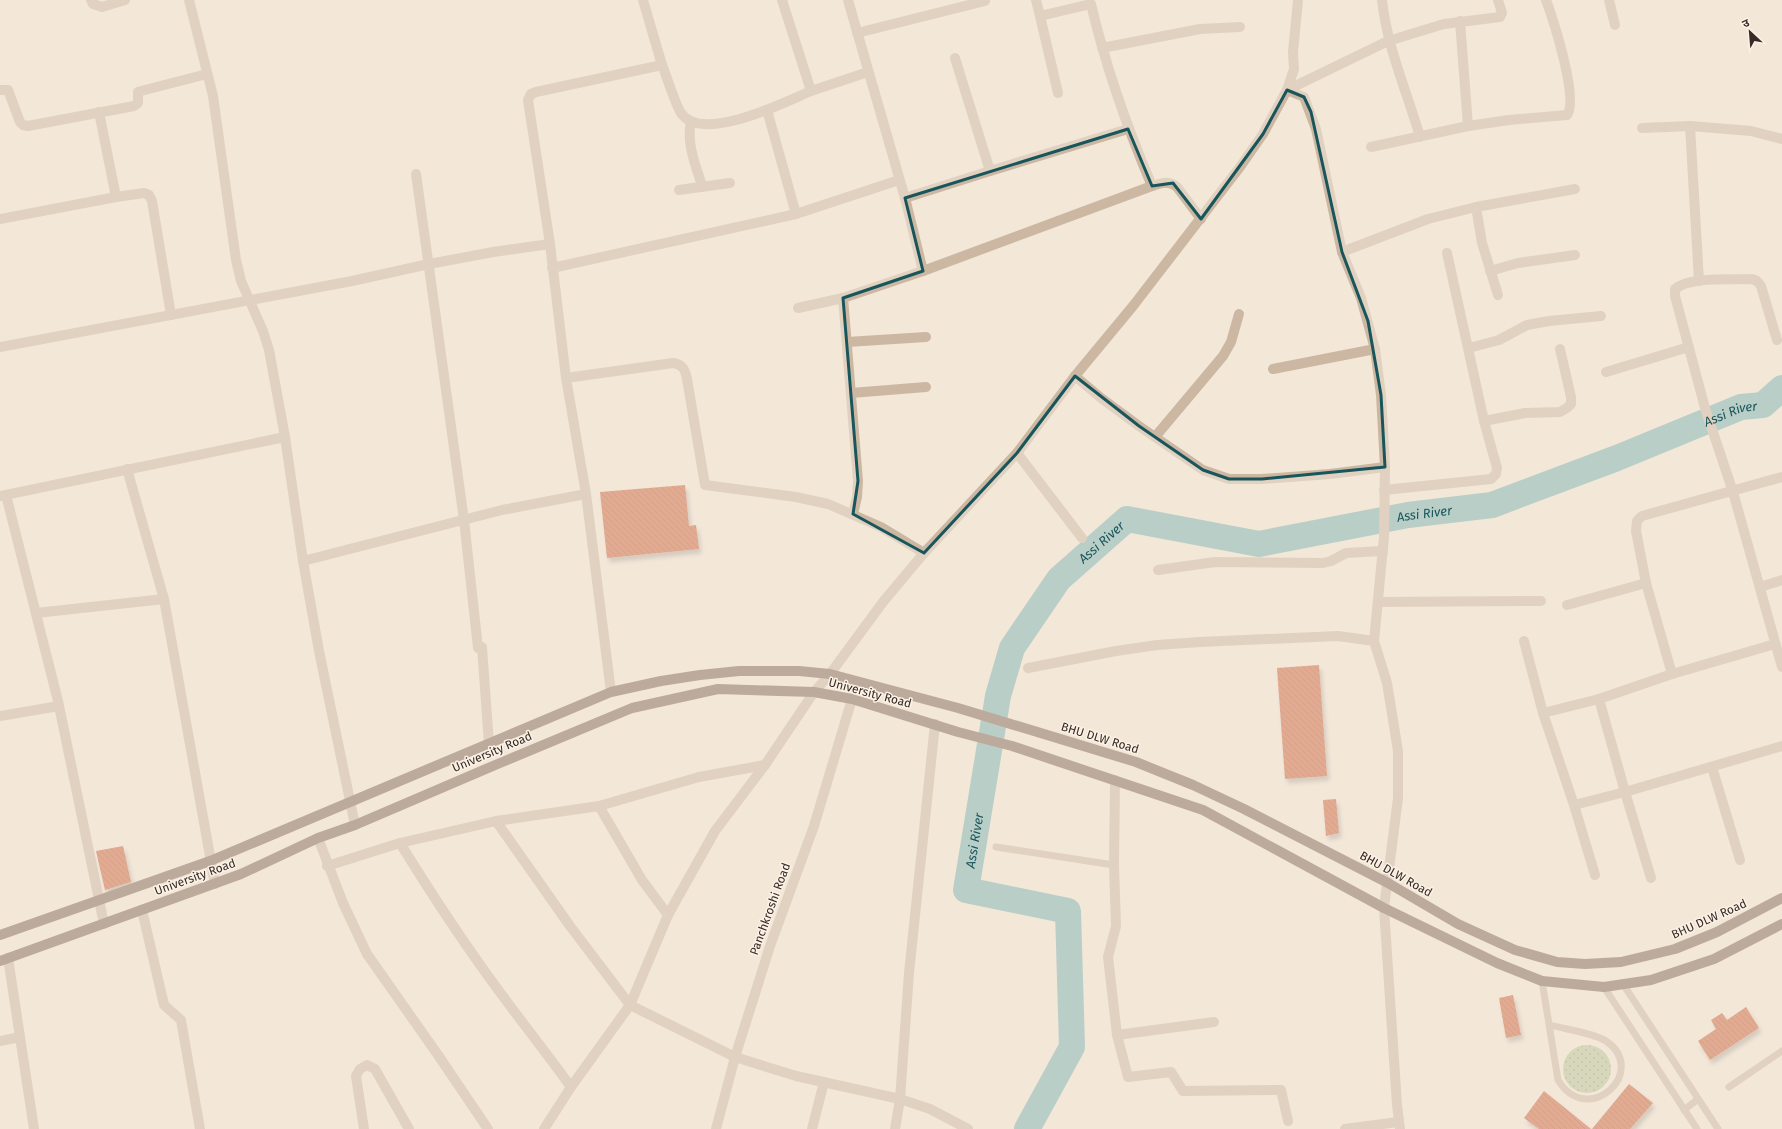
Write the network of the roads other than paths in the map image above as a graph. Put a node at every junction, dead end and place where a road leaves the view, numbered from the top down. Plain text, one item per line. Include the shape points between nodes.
1 (91, 0) edge
2 (125, 0) edge
3 (190, 0) edge
4 (643, 0) edge
5 (782, 0) edge
6 (848, 0) edge
7 (1036, 0) edge
8 (1298, 0) edge
9 (1382, 0) edge
10 (1498, 0) edge
11 (1546, 0) edge
12 (1609, 0) edge
13 (985, 2) dead end
14 (1095, 2) edge
15 (1040, 16) junction
16 (1460, 21) junction
17 (1615, 24) dead end
18 (1240, 26) dead end
19 (857, 33) junction
20 (1388, 41) junction
21 (1102, 48) junction
22 (956, 58) dead end
23 (662, 65) junction
24 (868, 72) junction
25 (207, 74) junction
26 (0, 90) edge
27 (1287, 90) junction
28 (811, 91) junction
29 (1058, 93) dead end
30 (767, 110) junction
31 (99, 112) junction
32 (691, 122) junction
33 (1468, 126) junction
34 (1690, 126) junction
35 (1642, 128) dead end
36 (1128, 129) junction
37 (1420, 137) junction
38 (1782, 140) edge
39 (1371, 147) dead end
40 (990, 170) junction
41 (416, 174) dead end
42 (899, 180) junction
43 (730, 183) dead end
44 (702, 186) junction
45 (1152, 186) junction
46 (1575, 189) dead end
47 (679, 190) dead end
48 (116, 197) junction
49 (905, 198) junction
50 (1476, 207) junction
51 (796, 214) junction
52 (0, 218) edge
53 (1201, 219) junction
54 (550, 244) junction
55 (1342, 252) junction
56 (1447, 253) dead end
57 (1575, 255) dead end
58 (429, 264) junction
59 (552, 268) junction
60 (923, 271) junction
61 (1490, 271) junction
62 (1699, 281) junction
63 (1498, 295) dead end
64 (843, 298) junction
65 (249, 300) junction
66 (798, 308) dead end
67 (1239, 314) dead end
68 (171, 315) junction
69 (1602, 316) dead end
70 (926, 337) dead end
71 (1777, 340) dead end
72 (847, 342) junction
73 (0, 347) edge
74 (1689, 347) junction
75 (1469, 348) junction
76 (1375, 349) junction
77 (1560, 349) dead end
78 (1273, 369) dead end
79 (1606, 372) dead end
80 (1075, 376) junction
81 (566, 378) junction
82 (926, 388) dead end
83 (851, 393) junction
84 (1484, 421) junction
85 (285, 437) junction
86 (1155, 437) junction
87 (1017, 453) junction
88 (1385, 467) junction
89 (127, 469) junction
90 (1782, 477) edge
91 (1384, 490) junction
92 (1733, 492) junction
93 (586, 494) junction
94 (3, 495) edge
95 (853, 514) junction
96 (464, 520) junction
97 (1082, 538) dead end
98 (1382, 550) junction
99 (924, 553) junction
100 (303, 561) junction
101 (1158, 570) dead end
102 (1782, 580) edge
103 (1646, 583) junction
104 (1760, 587) junction
105 (164, 599) junction
106 (1541, 601) dead end
107 (1378, 602) junction
108 (1567, 605) dead end
109 (36, 614) junction
110 (1374, 641) junction
111 (1524, 641) dead end
112 (1775, 644) junction
113 (1782, 667) edge
114 (1028, 668) dead end
115 (830, 674) junction
116 (1672, 674) junction
117 (610, 692) junction
118 (814, 692) junction
119 (852, 699) junction
120 (1599, 699) junction
121 (59, 706) junction
122 (1543, 713) junction
123 (0, 716) edge
124 (935, 724) junction
125 (489, 744) junction
126 (1782, 746) edge
127 (765, 765) junction
128 (1712, 767) junction
129 (1115, 780) junction
130 (1625, 792) junction
131 (351, 803) junction
132 (1574, 805) junction
133 (599, 806) junction
134 (496, 821) junction
135 (355, 825) junction
136 (318, 838) junction
137 (400, 844) junction
138 (996, 847) dead end
139 (1740, 860) dead end
140 (210, 861) junction
141 (1114, 865) junction
142 (328, 866) junction
143 (1595, 875) dead end
144 (1651, 878) dead end
145 (1388, 883) junction
146 (214, 884) junction
147 (1782, 898) edge
148 (99, 901) junction
149 (1384, 908) junction
150 (142, 910) junction
151 (668, 916) junction
152 (104, 924) junction
153 (1782, 924) edge
154 (0, 935) edge
155 (4, 960) edge
156 (1542, 981) junction
157 (1623, 984) junction
158 (1604, 987) junction
159 (630, 1006) junction
160 (1214, 1022) dead end
161 (1550, 1026) junction
162 (1117, 1035) junction
163 (20, 1037) junction
164 (0, 1041) edge
165 (1782, 1051) edge
166 (735, 1057) junction
167 (824, 1082) junction
168 (571, 1087) junction
169 (1729, 1088) dead end
170 (1698, 1099) junction
171 (900, 1100) junction
172 (1684, 1110) junction
173 (1288, 1121) dead end
174 (1399, 1126) edge
175 (34, 1129) edge
176 (200, 1129) edge
177 (364, 1129) edge
178 (409, 1129) edge
179 (488, 1129) edge
180 (544, 1129) edge
181 (716, 1129) edge
182 (812, 1129) edge
183 (895, 1129) edge
184 (968, 1129) edge
185 (1345, 1129) edge
186 (1697, 1129) edge
187 (1718, 1129) edge

1 - 2 street via 93,4 102,7
3 - 25 street
4 - 23 street
5 - 28 street
6 - 19 street
7 - 15 street
8 - 27 street via 1294,69
9 - 20 street
10 - 16 street via 1502,13 1500,17
11 - 33 street via 1564,62 1569,111 1562,116
12 - 17 street
13 - 19 street
14 - 15 street
14 - 21 street
15 - 29 street
16 - 20 street
16 - 33 street
18 - 21 street via 1200,29
19 - 24 street
20 - 27 street
20 - 37 street
21 - 36 street
22 - 40 street
23 - 32 street via 681,114
23 - 54 street via 531,94 528,108
24 - 28 street
24 - 42 street
25 - 31 street via 140,91 137,105
25 - 65 street via 213,96 236,260
26 - 31 street via 8,90 23,125
27 - 53 street via 1263,134
27 - 55 street via 1304,97 1311,112
28 - 30 street
30 - 32 street via 720,124 704,125
30 - 51 street
31 - 48 street
32 - 44 street via 690,140
33 - 37 street
34 - 35 street
34 - 38 street via 1751,131
34 - 62 street
36 - 40 street
36 - 45 street
37 - 39 street
40 - 49 street
41 - 58 street
42 - 49 street
42 - 51 street
43 - 44 street
44 - 47 street
45 - 53 street via 1166,182 1173,184
45 - 60 street
46 - 50 street
48 - 52 street
48 - 68 street via 144,193 149,195 152,201
49 - 60 street
50 - 55 street via 1428,219
50 - 61 street
51 - 59 street
53 - 80 street
54 - 58 street
54 - 59 street
55 - 76 street via 1361,298
56 - 75 street
57 - 61 street via 1524,262
58 - 65 street
58 - 96 street
59 - 81 street
60 - 64 street
61 - 63 street
62 - 71 street via 1757,281 1761,286
62 - 74 street via 1675,289
64 - 66 street
64 - 72 street
65 - 68 street
65 - 85 street via 269,350
67 - 86 street via 1231,342 1223,356
68 - 73 street
69 - 75 street via 1528,325 1499,340
70 - 72 street
72 - 83 street
74 - 79 street
74 - 92 street via 1705,408
75 - 84 street
76 - 78 street
76 - 88 street via 1381,395
77 - 84 street via 1571,397 1571,404 1567,408 1560,412 1520,413
80 - 86 street
80 - 87 street
81 - 93 street
81 - 95 street via 680,364 687,379 705,485 796,497 828,504
82 - 83 street
83 - 95 street via 858,482
84 - 91 street via 1497,468 1491,479
85 - 89 street
85 - 100 street
86 - 88 street via 1203,470 1229,479 1262,480
87 - 97 street
87 - 99 street
88 - 91 street
89 - 94 street
89 - 105 street
90 - 92 street
91 - 98 street
92 - 103 street via 1642,516 1636,521
92 - 104 street
93 - 96 street
93 - 117 street
94 - 109 street
95 - 99 street via 881,527
96 - 100 street
96 - 125 street
98 - 101 street via 1346,553 1322,563 1215,562
98 - 107 street
99 - 115 street via 883,602
100 - 131 street
102 - 104 street
103 - 108 street
103 - 116 street
104 - 112 street
105 - 109 street
105 - 140 street
106 - 107 street
107 - 110 street
109 - 121 street
110 - 114 street via 1338,636 1192,642 1116,651
110 - 145 street via 1387,683 1398,752 1398,798
111 - 122 street
112 - 113 street
112 - 116 street
115 - 117 main road, BHU DLW Road via 739,671 661,681
115 - 118 street
115 - 145 main road, BHU DLW Road via 958,708 1136,762 1244,809
116 - 120 street
117 - 125 main road, BHU DLW Road
118 - 119 main road, University Road
118 - 127 street
118 - 135 main road, University Road via 718,689 632,708
119 - 124 main road, University Road
119 - 166 street, Panchkroshi Road via 814,826 770,946
120 - 122 street
120 - 130 street
121 - 123 street
121 - 148 street
122 - 132 street
124 - 129 main road, University Road
124 - 171 street via 909,973
125 - 131 main road, BHU DLW Road
126 - 128 street
127 - 133 street via 699,776
127 - 151 street via 715,831
128 - 130 street
128 - 139 street
129 - 141 street
129 - 149 main road via 1203,810
130 - 132 street
130 - 144 street
131 - 135 street
131 - 140 main road, BHU DLW Road
132 - 143 street
133 - 134 street
133 - 151 street via 642,880
134 - 137 street
134 - 159 street
135 - 136 main road, University Road
136 - 142 street
136 - 146 main road, University Road
137 - 142 street
137 - 168 street via 491,981
138 - 141 lane
140 - 146 street
140 - 148 main road, BHU DLW Road
141 - 162 street via 1116,926 1108,957
142 - 179 street via 367,954
145 - 147 main road, BHU DLW Road via 1458,924 1515,950 1557,962 1585,964 1621,962 1675,949 1717,932
145 - 149 street
146 - 150 main road, University Road
148 - 152 street
148 - 154 main road, BHU DLW Road
149 - 156 main road via 1497,963
149 - 174 street
150 - 152 main road, University Road
150 - 176 street via 164,1005 181,1020
151 - 159 street
152 - 155 main road, University Road
153 - 157 main road via 1714,959 1651,980
155 - 163 street
156 - 158 main road
156 - 161 lane
157 - 158 main road
157 - 170 lane
158 - 172 lane
159 - 166 street
159 - 168 street
160 - 162 street
161 - 161 lane via 1594,1036 1605,1040 1613,1047 1619,1056 1621,1066 1618,1081 1609,1093 1600,1099 1590,1101 1580,1100 1563,1089 1558,1080
162 - 173 street via 1128,1077 1171,1072 1183,1091 1281,1090
163 - 164 street
163 - 175 street
165 - 169 lane
166 - 167 street
166 - 181 street, Panchkroshi Road
167 - 171 street
167 - 182 street
168 - 180 street
170 - 172 lane
170 - 187 lane
171 - 183 street
171 - 184 street via 930,1110
172 - 186 lane
174 - 185 street
177 - 178 street via 356,1076 367,1064 376,1069

